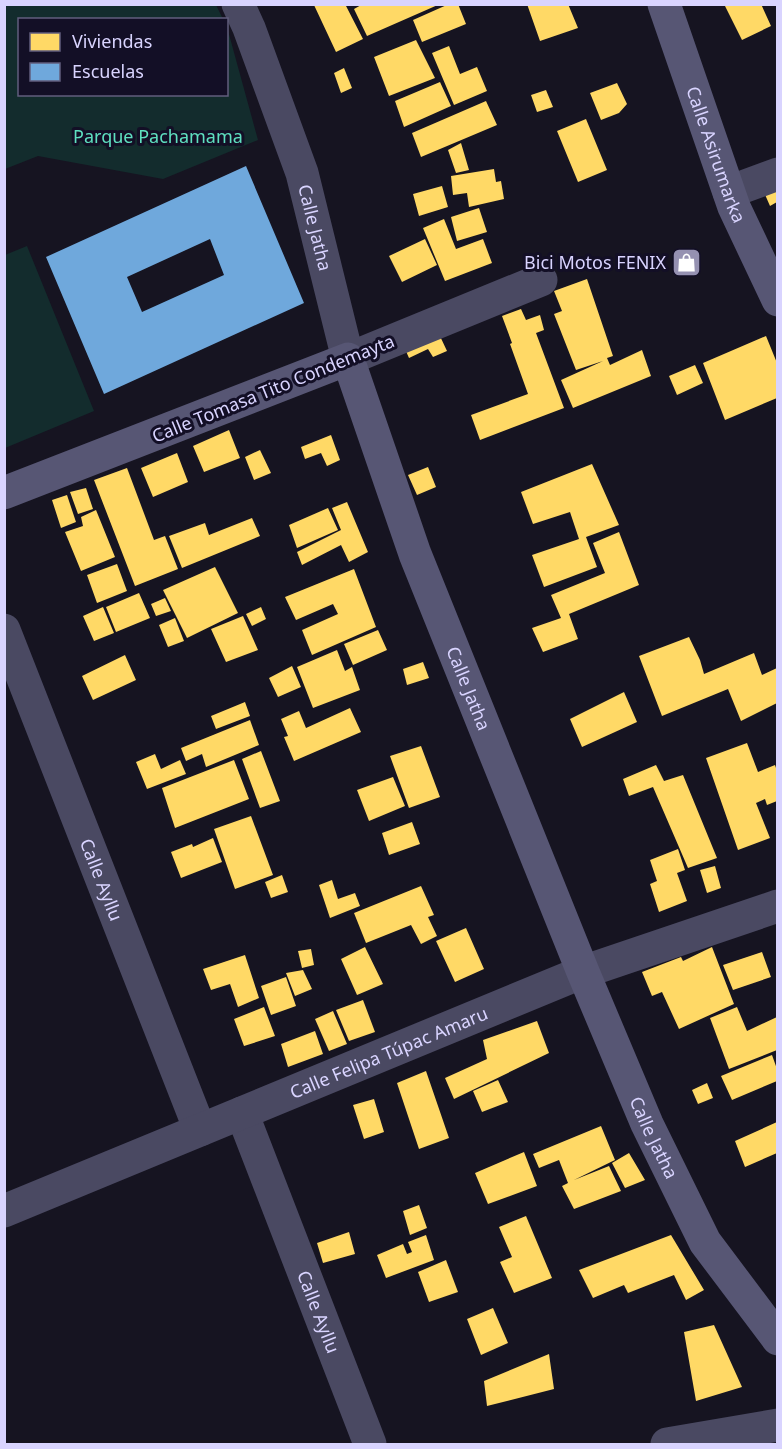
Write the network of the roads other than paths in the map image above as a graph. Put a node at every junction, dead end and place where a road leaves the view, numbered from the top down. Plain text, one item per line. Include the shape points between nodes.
1 (238, 4) edge
2 (664, 4) edge
3 (777, 174) edge
4 (729, 192) junction
5 (541, 280) dead end
6 (777, 300) edge
7 (348, 359) junction
8 (4, 493) edge
9 (4, 630) edge
10 (777, 906) edge
11 (584, 972) junction
12 (242, 1113) junction
13 (200, 1130) junction
14 (4, 1211) edge
15 (777, 1339) edge
16 (777, 1425) edge
17 (370, 1444) edge
18 (667, 1444) edge

1 - 7 street, Calle Jatha via 302,173
2 - 4 street, Calle Asirumarka
3 - 4 street
4 - 6 street, Calle Asirumarka
5 - 7 street, Calle Tomasa Tito Condemayta
7 - 8 street, Calle Tomasa Tito Condemayta
7 - 11 street, Calle Jatha via 415,554
9 - 13 street, Calle Ayllu
10 - 11 street, Calle Felipa Túpac Amaru
11 - 12 street, Calle Felipa Túpac Amaru
11 - 15 street, Calle Jatha via 647,1124 705,1242
12 - 13 street, Calle Felipa Túpac Amaru
12 - 17 street, Calle Ayllu
13 - 14 street, Calle Felipa Túpac Amaru
16 - 18 street

